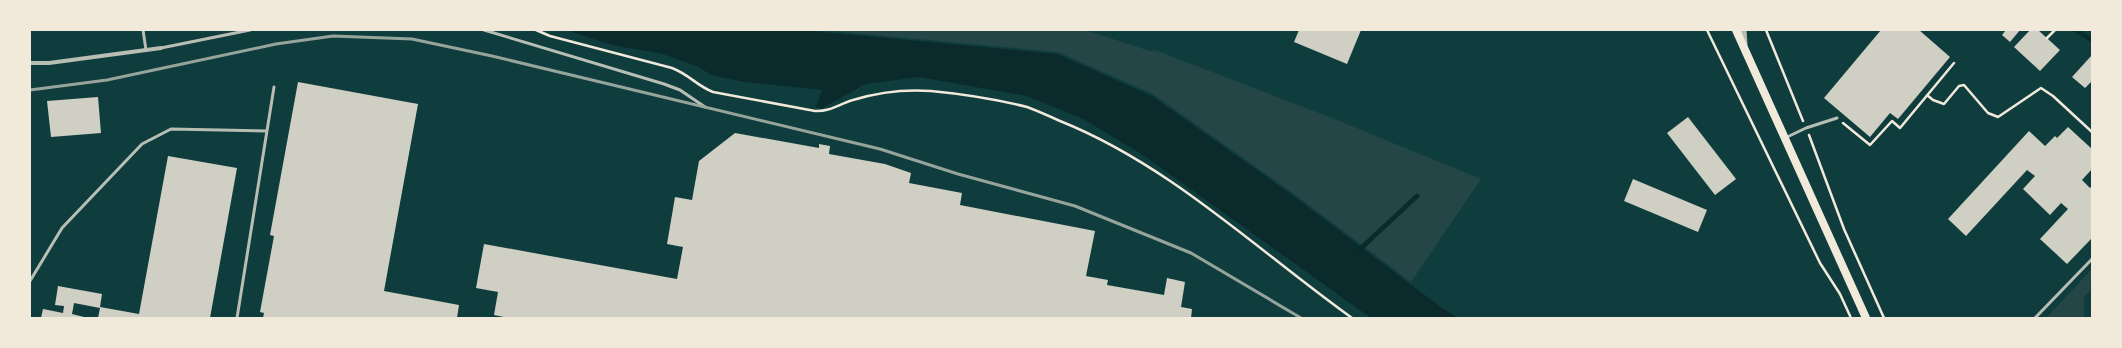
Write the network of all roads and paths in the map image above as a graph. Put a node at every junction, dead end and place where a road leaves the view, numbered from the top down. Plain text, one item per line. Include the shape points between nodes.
1 (143, 30) edge
2 (250, 30) edge
3 (484, 30) edge
4 (536, 30) edge
5 (1707, 30) edge
6 (1736, 30) edge
7 (1742, 30) edge
8 (1766, 30) edge
9 (2055, 30) edge
10 (2047, 38) dead end
11 (1744, 46) junction
12 (161, 48) joint
13 (146, 50) junction
14 (30, 62) edge
15 (1954, 63) dead end
16 (274, 87) dead end
17 (1928, 95) junction
18 (705, 107) dead end
19 (1837, 118) joint
20 (1806, 128) junction
21 (267, 131) junction
22 (2092, 132) edge
23 (1786, 138) junction
24 (2092, 259) edge
25 (30, 281) edge
26 (237, 318) edge
27 (1352, 318) edge
28 (1851, 318) edge
29 (1866, 318) edge
30 (1884, 318) edge
31 (2035, 318) edge

1 - 13 lane
2 - 12 lane
3 - 18 lane via 664,84 680,90
4 - 27 path via 550,36 672,68 688,75 701,87 714,92 815,111 830,110 877,93 903,90 984,98 1028,108 1112,144 1147,165 1188,193
5 - 28 path via 1820,263 1840,294
6 - 11 main road
7 - 11 street
8 - 20 path
9 - 10 path
11 - 23 main road
12 - 13 street
13 - 14 street via 49,63
15 - 17 path
16 - 21 lane
17 - 19 path via 1900,128 1892,121 1870,145
17 - 22 path via 1944,104 1959,86 1964,85 1988,113 1998,117 2041,88
19 - 20 lane
20 - 23 lane
20 - 30 path via 1844,229
21 - 25 lane via 171,129 142,144 62,228
21 - 26 lane
23 - 29 main road
24 - 31 lane

